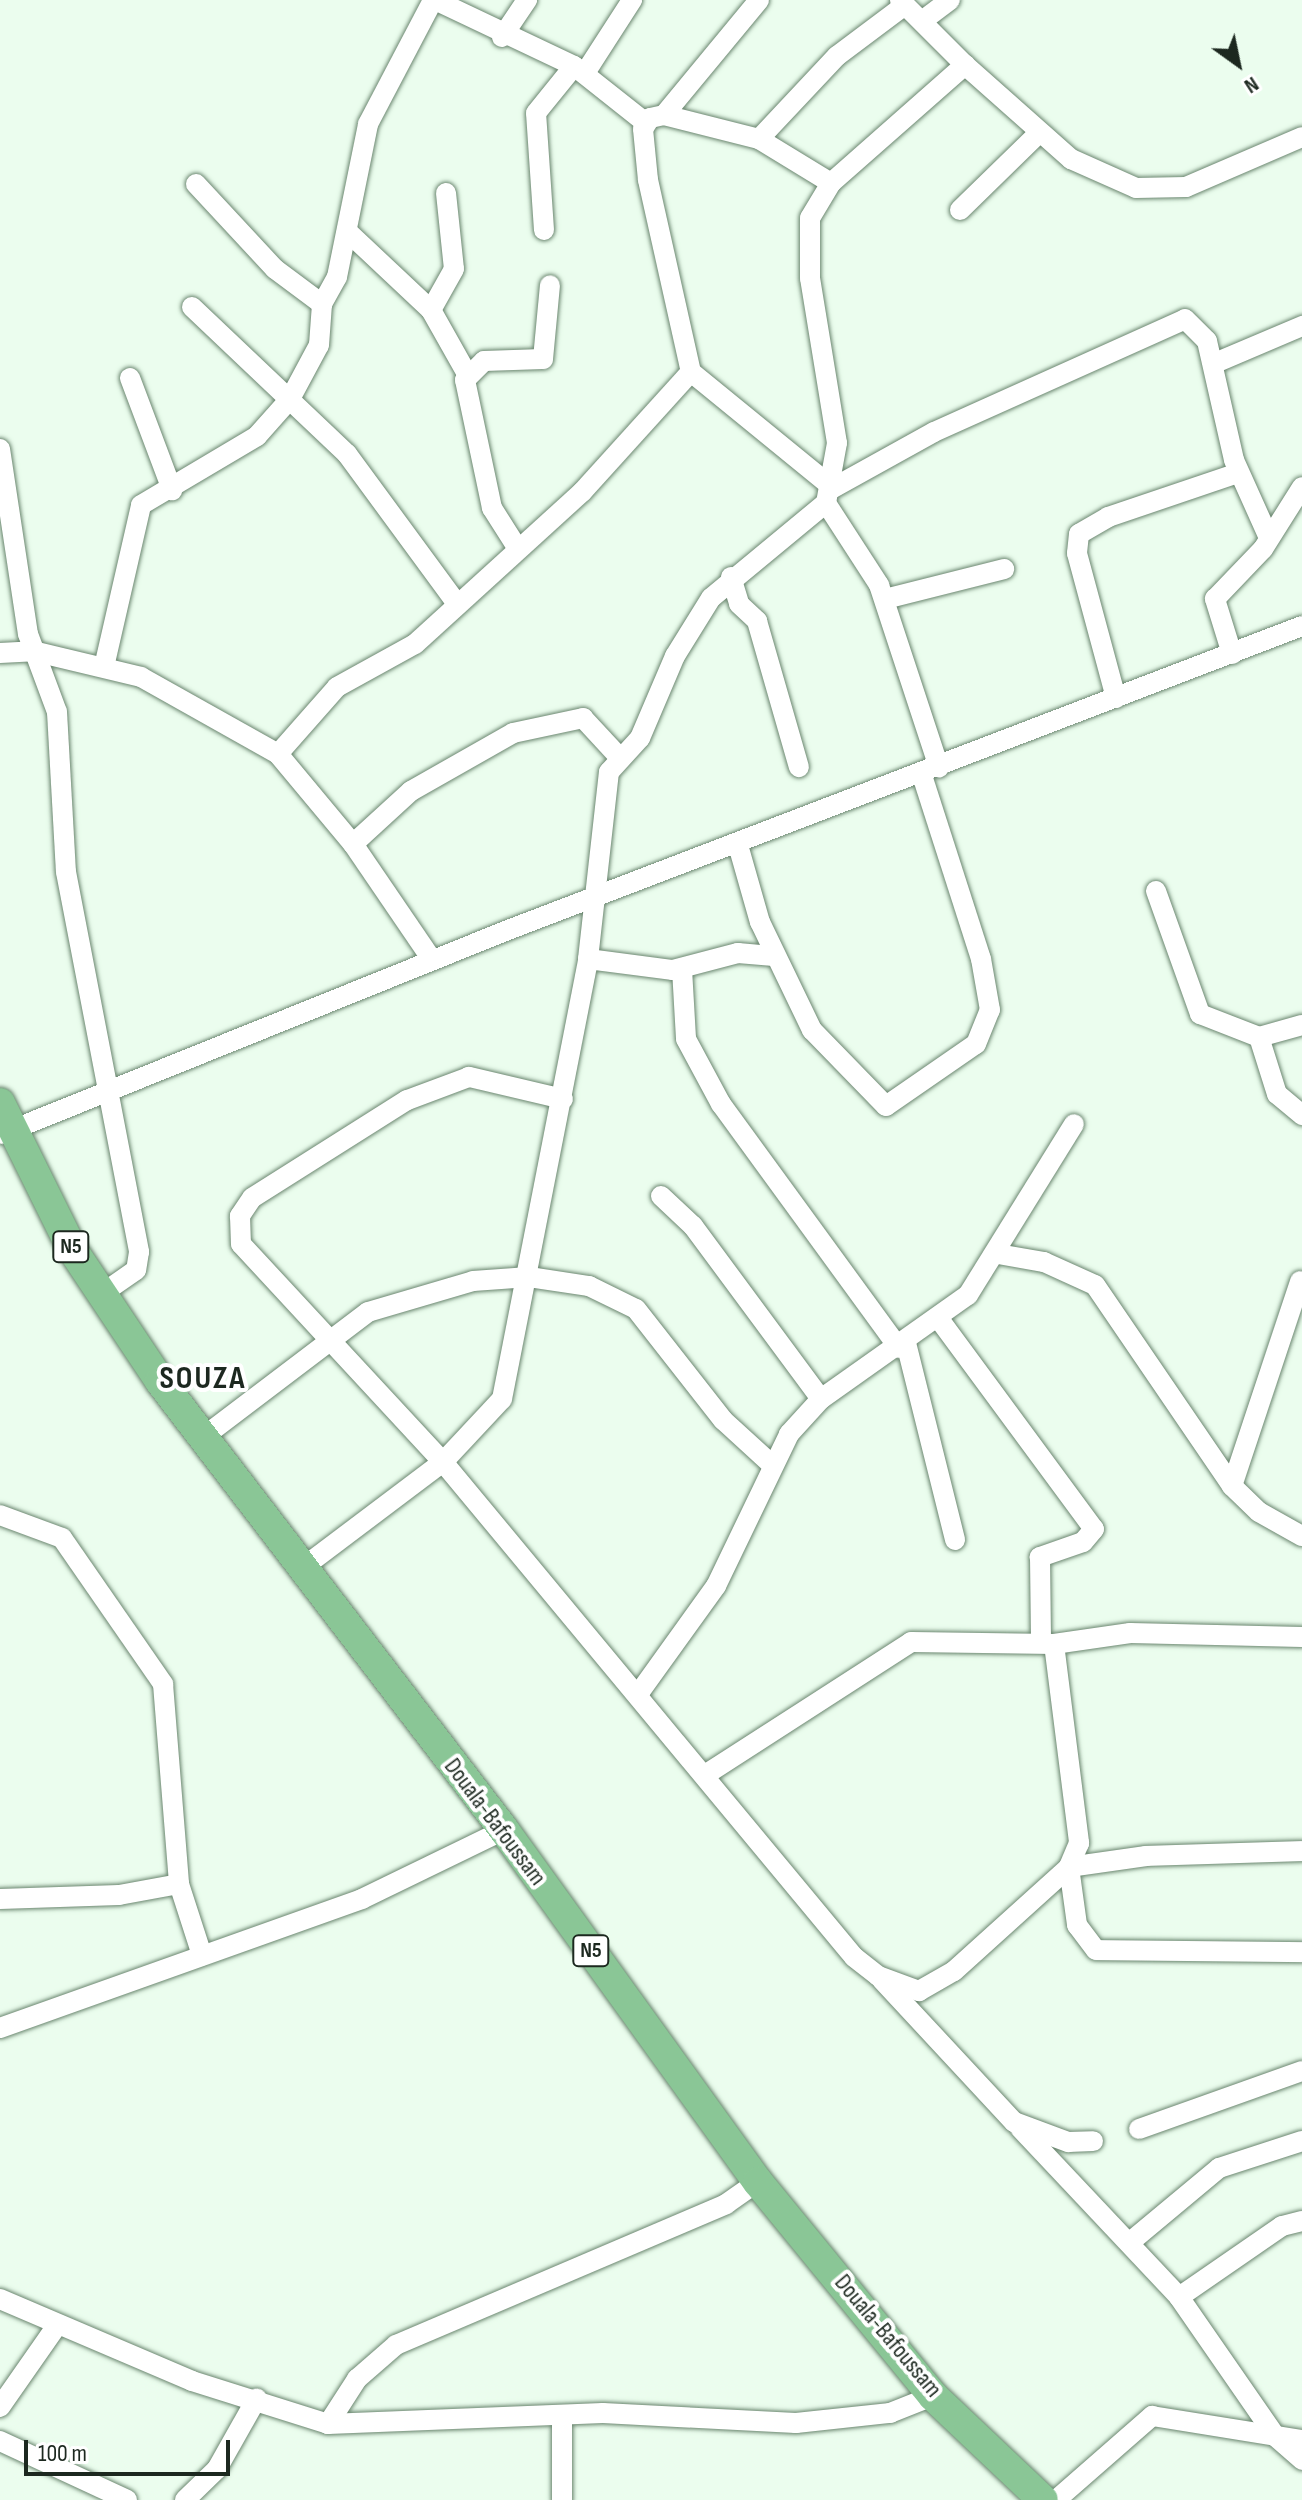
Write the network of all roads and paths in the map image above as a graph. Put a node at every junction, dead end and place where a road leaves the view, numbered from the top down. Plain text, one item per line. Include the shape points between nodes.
1 (434, 0) edge
2 (527, 0) edge
3 (632, 0) edge
4 (759, 0) edge
5 (950, 0) edge
6 (902, 2) edge
7 (922, 21) junction
8 (502, 37) junction
9 (965, 65) junction
10 (579, 70) junction
11 (655, 119) junction
12 (1038, 134) junction
13 (759, 139) junction
14 (1297, 146) edge
15 (831, 183) junction
16 (196, 184) dead end
17 (446, 193) dead end
18 (960, 210) dead end
19 (544, 230) dead end
20 (349, 233) junction
21 (550, 285) dead end
22 (322, 304) junction
23 (192, 307) dead end
24 (431, 310) junction
25 (1302, 326) edge
26 (1215, 363) junction
27 (691, 372) junction
28 (467, 374) junction
29 (130, 378) dead end
30 (290, 399) junction
31 (0, 449) edge
32 (1238, 473) junction
33 (1302, 487) edge
34 (172, 490) junction
35 (829, 496) junction
36 (1269, 538) junction
37 (6, 544) edge
38 (518, 549) junction
39 (1004, 569) dead end
40 (731, 577) junction
41 (885, 599) junction
42 (458, 605) junction
43 (1302, 626) edge
44 (33, 651) junction
45 (0, 653) edge
46 (1232, 654) junction
47 (104, 667) junction
48 (1116, 698) junction
49 (278, 754) junction
50 (620, 758) junction
51 (799, 767) dead end
52 (931, 771) junction
53 (353, 844) junction
54 (738, 845) junction
55 (1156, 891) dead end
56 (594, 899) junction
57 (774, 956) junction
58 (588, 959) junction
59 (432, 960) junction
60 (682, 969) junction
61 (1302, 1025) edge
62 (1259, 1037) junction
63 (106, 1090) junction
64 (563, 1099) junction
65 (1302, 1115) edge
66 (4, 1122) edge
67 (1074, 1124) dead end
68 (661, 1196) dead end
69 (998, 1254) junction
70 (529, 1277) junction
71 (1300, 1281) dead end
72 (100, 1295) junction
73 (939, 1319) junction
74 (330, 1343) junction
75 (903, 1345) junction
76 (821, 1399) junction
77 (202, 1438) junction
78 (443, 1462) junction
79 (770, 1463) junction
80 (1232, 1486) junction
81 (0, 1515) edge
82 (1302, 1536) edge
83 (955, 1540) dead end
84 (301, 1569) junction
85 (1302, 1637) edge
86 (1048, 1641) junction
87 (639, 1693) junction
88 (708, 1773) junction
89 (504, 1830) junction
90 (1302, 1851) edge
91 (1069, 1867) junction
92 (179, 1884) junction
93 (0, 1899) edge
94 (1302, 1952) edge
95 (202, 1955) junction
96 (878, 1976) junction
97 (0, 2028) edge
98 (1302, 2071) edge
99 (1014, 2122) junction
100 (1139, 2129) dead end
101 (1093, 2141) dead end
102 (1302, 2141) edge
103 (758, 2182) junction
104 (1302, 2221) edge
105 (1129, 2243) junction
106 (1179, 2297) junction
107 (0, 2299) edge
108 (58, 2324) junction
109 (933, 2396) junction
110 (257, 2398) junction
111 (0, 2407) edge
112 (562, 2415) junction
113 (328, 2424) junction
114 (1276, 2437) junction
115 (1302, 2440) edge
116 (0, 2441) edge
117 (1302, 2460) edge
118 (127, 2500) edge
119 (185, 2500) edge
120 (562, 2500) edge
121 (1043, 2500) edge
122 (1056, 2500) edge

1 - 8 street
1 - 20 street via 368,124
2 - 8 street
3 - 10 street
4 - 11 street
5 - 7 street
6 - 7 street
6 - 13 street via 837,56
7 - 9 street
8 - 10 street
9 - 12 street
9 - 15 street
10 - 11 street
10 - 19 street via 536,113
11 - 13 street
11 - 27 street via 648,180
12 - 14 street via 1092,171 1155,191 1186,187
12 - 18 street
13 - 15 street
15 - 35 street via 810,218 807,243 837,443
16 - 22 street via 275,269
17 - 24 street via 454,269
20 - 22 street
20 - 24 street
21 - 28 street via 543,359 484,361
22 - 30 street via 323,334
23 - 30 street
24 - 28 street
25 - 26 street
26 - 32 street
26 - 35 street via 1201,328 1176,320 934,432
27 - 35 street
27 - 38 street via 606,469
28 - 38 street via 488,496
29 - 34 street
30 - 34 street via 242,449
30 - 42 street via 365,477
31 - 37 street
32 - 36 street
32 - 48 street via 1108,517 1079,534 1077,553
33 - 36 street
34 - 47 street via 138,510
35 - 40 street
35 - 41 street
36 - 46 street via 1215,599
37 - 44 street
38 - 42 street
39 - 41 street
40 - 50 street via 695,619 640,738
40 - 51 street via 739,604 757,621
41 - 52 street
42 - 49 street via 395,658 337,687
43 - 46 street
44 - 45 street
44 - 47 street
44 - 63 street via 57,712 66,872
46 - 48 street
47 - 49 street via 165,686
48 - 52 street
49 - 53 street
50 - 53 street via 583,718 513,733 411,791
50 - 56 street via 607,780
52 - 54 street
52 - 57 street via 990,1010 976,1044 896,1102 878,1104 827,1054
53 - 59 street
54 - 56 street
54 - 57 street
55 - 62 street via 1200,1014
56 - 58 street
56 - 59 street
57 - 60 street via 738,953
58 - 60 street
58 - 64 street
59 - 63 street
60 - 75 street via 686,1039 721,1104
61 - 62 street
62 - 65 street via 1273,1087
63 - 66 street
63 - 72 street via 140,1259 130,1276
64 - 70 street
64 - 74 street via 465,1078 382,1114 252,1198 238,1229 246,1253
66 - 72 highway, Douala-Bafoussam / N5
67 - 69 street
68 - 76 street via 693,1226
69 - 73 street
69 - 80 street via 1044,1262 1095,1285
70 - 74 street via 473,1281 387,1304
70 - 78 street via 502,1399
70 - 79 street via 589,1286 636,1309 723,1420
71 - 80 street
72 - 77 highway, Douala-Bafoussam / N5
73 - 75 street
73 - 86 street via 1094,1529 1083,1542 1040,1557
74 - 77 street
74 - 78 street
75 - 76 street
75 - 83 street
76 - 79 street
77 - 84 highway, Douala-Bafoussam / N5
78 - 84 street
78 - 87 street
79 - 87 street via 716,1586
80 - 82 street via 1259,1512
81 - 92 street via 68,1544 163,1684
84 - 89 highway, Douala-Bafoussam / N5
85 - 86 street via 1130,1633
86 - 88 street via 911,1642
86 - 91 street via 1079,1843
87 - 88 street
88 - 96 street via 833,1932
89 - 95 street via 427,1874
89 - 103 highway, Douala-Bafoussam / N5
90 - 91 street via 1146,1856
91 - 94 street via 1077,1925 1096,1950
91 - 96 street via 935,1986 919,1991
92 - 93 street via 119,1895
92 - 95 street
95 - 97 street
96 - 99 street
98 - 100 street
99 - 101 street via 1068,2142
99 - 105 street
102 - 105 street via 1219,2168
103 - 109 highway, Douala-Bafoussam / N5
103 - 113 street via 726,2204 396,2345 357,2379
104 - 106 street via 1282,2226
105 - 106 street
106 - 114 street
107 - 108 street
108 - 110 street via 192,2381
108 - 111 street
109 - 112 street via 890,2413 796,2423
109 - 121 highway, Douala-Bafoussam / N5
110 - 113 street
110 - 119 street via 217,2469
112 - 113 street
112 - 120 street
114 - 115 street
114 - 117 street
114 - 122 street via 1152,2416
116 - 118 street

